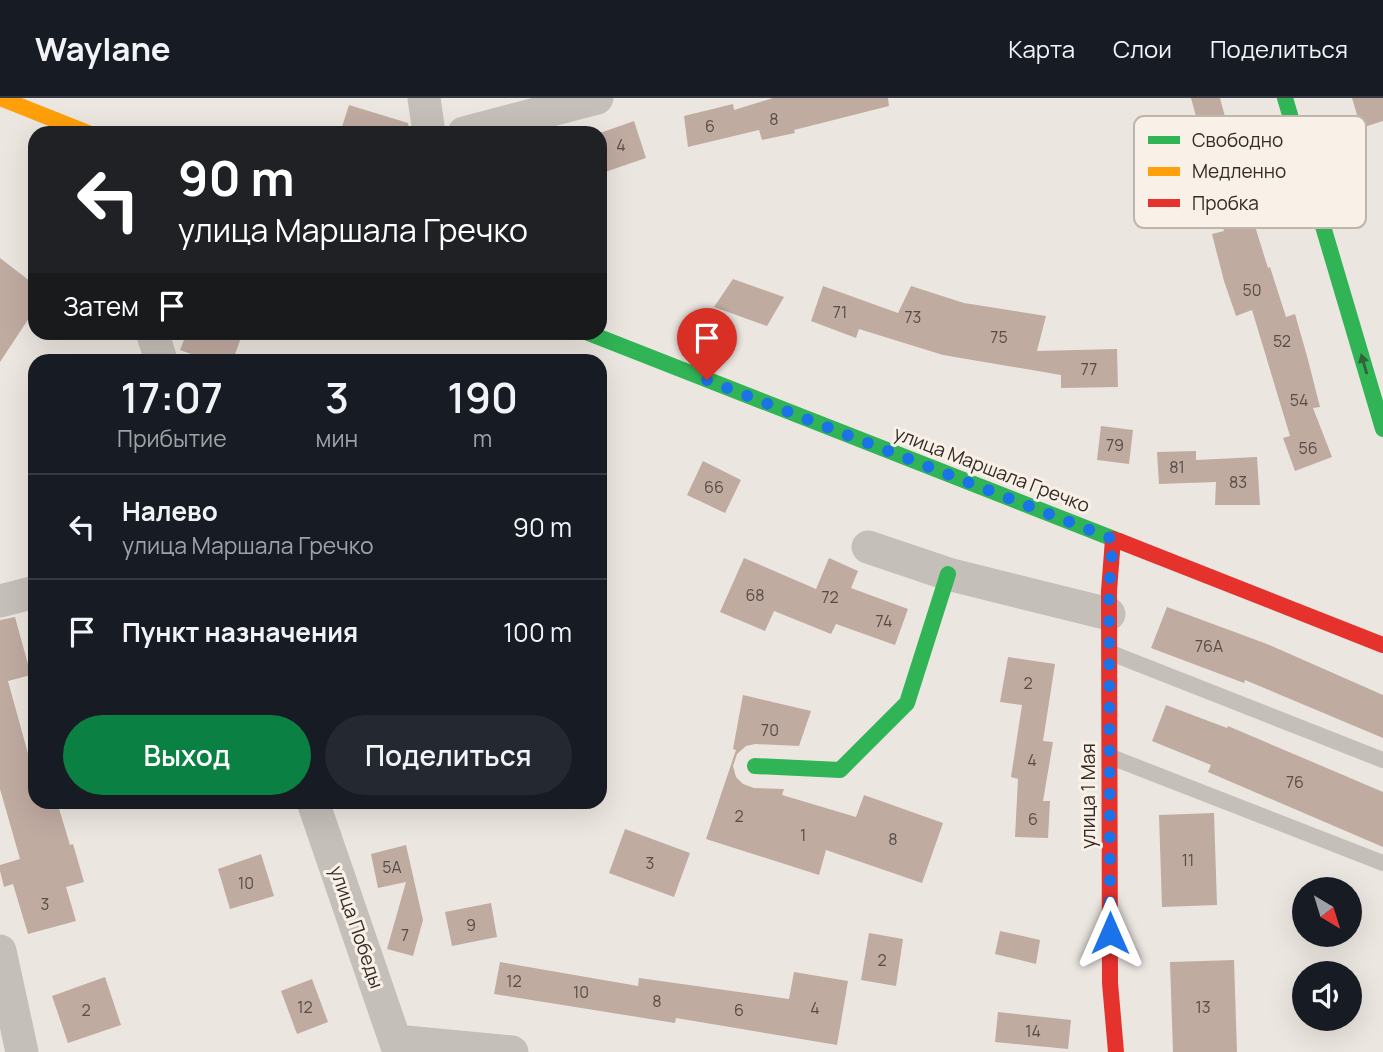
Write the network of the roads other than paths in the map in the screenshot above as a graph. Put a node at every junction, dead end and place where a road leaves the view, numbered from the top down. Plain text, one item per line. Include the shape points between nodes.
1 (0, 98) edge
2 (424, 98) edge
3 (597, 98) edge
4 (1285, 98) edge
5 (1290, 116) edge
6 (70, 126) edge
7 (428, 126) edge
8 (491, 126) edge
9 (1323, 228) edge
10 (606, 340) edge
11 (1383, 429) edge
12 (1113, 539) junction
13 (868, 547) dead end
14 (948, 574) junction
15 (28, 594) edge
16 (0, 601) edge
17 (1109, 614) junction
18 (1383, 645) edge
19 (1109, 652) junction
20 (1109, 756) junction
21 (1383, 760) edge
22 (755, 766) dead end
23 (315, 809) edge
24 (1383, 863) edge
25 (0, 951) edge
26 (398, 1046) edge
27 (22, 1052) edge
28 (512, 1052) edge
29 (1116, 1052) edge

1 - 6 street
2 - 7 street
3 - 8 street
5 -> 4 street
11 -> 9 street
10 - 12 street, улица Маршала Гречко
12 - 17 street, улица 1 Мая
12 - 18 street, улица Маршала Гречко
13 - 14 street
14 - 17 street
14 - 22 street via 907,704 840,770
15 - 16 street
17 - 19 street, улица 1 Мая
19 - 20 street, улица 1 Мая
19 - 21 lane
20 - 24 lane
20 - 29 street, улица 1 Мая via 1110,983
23 - 26 street, улица Победы
25 - 27 street
26 - 28 street

